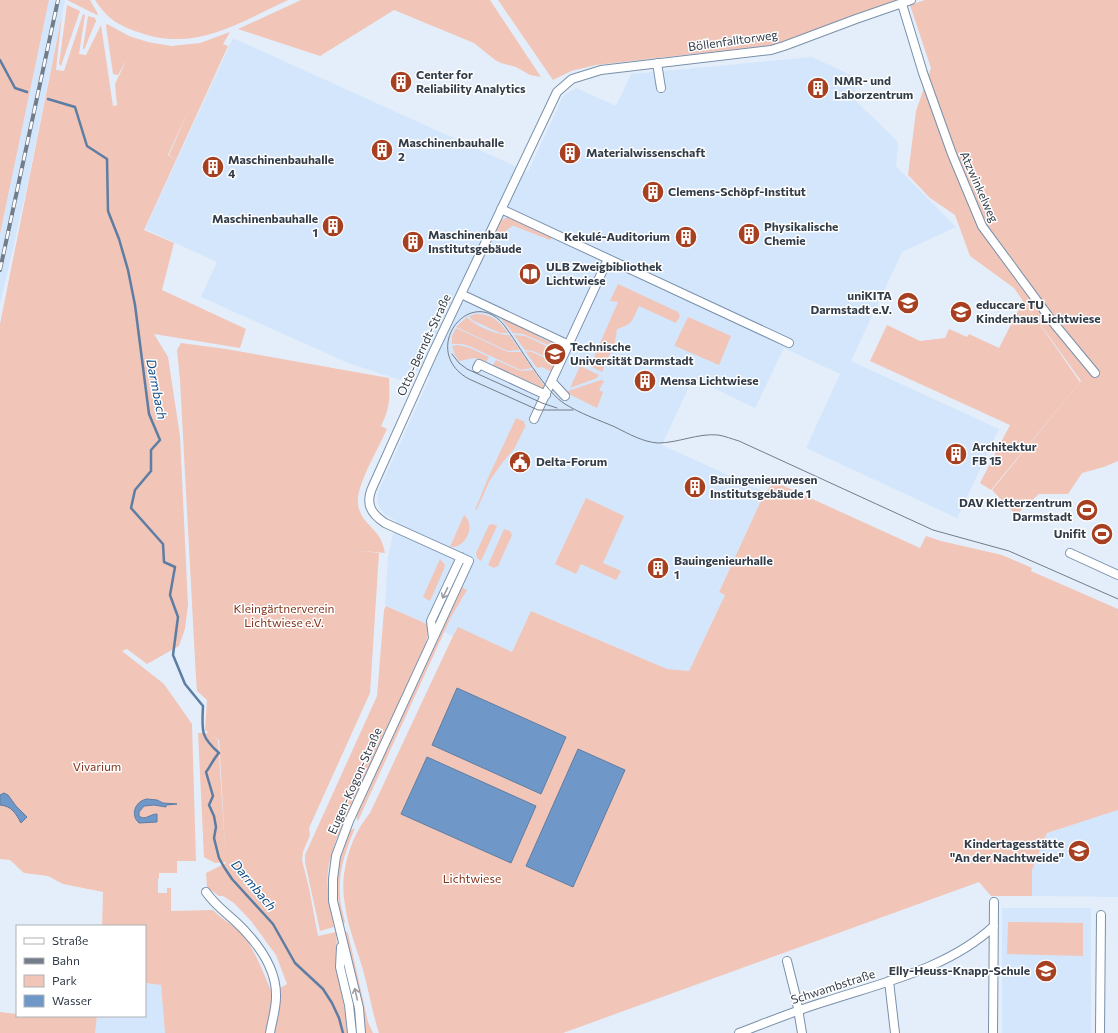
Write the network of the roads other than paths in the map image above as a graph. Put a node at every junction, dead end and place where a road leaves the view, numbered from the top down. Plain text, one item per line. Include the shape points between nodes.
1 (911, 0) edge
2 (902, 4) junction
3 (657, 63) junction
4 (661, 88) dead end
5 (557, 92) joint
6 (501, 209) junction
7 (608, 259) junction
8 (461, 294) junction
9 (789, 343) dead end
10 (569, 344) junction
11 (477, 368) dead end
12 (1096, 373) dead end
13 (552, 382) junction
14 (546, 395) junction
15 (565, 396) dead end
16 (534, 419) dead end
17 (1070, 553) dead end
18 (461, 558) junction
19 (469, 561) joint
20 (1118, 575) edge
21 (433, 639) junction
22 (206, 892) dead end
23 (994, 902) dead end
24 (1100, 915) dead end
25 (994, 926) junction
26 (342, 940) junction
27 (787, 961) dead end
28 (889, 981) junction
29 (799, 1010) junction
30 (270, 1033) edge
31 (352, 1033) edge
32 (361, 1033) edge
33 (739, 1033) edge
34 (802, 1033) edge
35 (895, 1033) edge
36 (994, 1033) edge
37 (1100, 1033) edge

1 - 2 street, Böllenfalltorweg
2 - 3 street, Böllenfalltorweg via 771,50
2 - 12 street, Atzwinkelweg via 952,154 982,226 1052,321
3 - 4 street
3 - 5 street, Böllenfalltorweg via 590,72 572,79
5 - 6 street, Otto-Berndt-Straße
6 - 7 street
6 - 8 street, Otto-Berndt-Straße
7 - 9 street
7 - 10 street
8 - 10 street
8 - 18 street, Otto-Berndt-Straße via 372,486 369,502 372,512 385,523
10 - 13 street
11 - 14 street via 479,364
13 - 14 street
13 - 15 street
14 - 16 street
17 - 20 street
18 - 19 street, Otto-Berndt-Straße
18 -> 21 street, Eugen-Kogon-Straße via 431,621
19 - 21 street, Eugen-Kogon-Straße
21 - 26 street, Eugen-Kogon-Straße via 336,856 333,902
22 - 30 street via 212,901 246,932 274,977 276,1007
23 - 25 street
24 - 37 street
25 - 28 street, Schwambstraße via 972,945 941,962
25 - 36 street
26 - 31 street, Eugen-Kogon-Straße via 340,967 349,1005
32 -> 26 street, Eugen-Kogon-Straße via 359,1008
27 - 29 street
28 - 29 street, Schwambstraße
28 - 35 street
29 - 33 street, Schwambstraße
29 - 34 street

